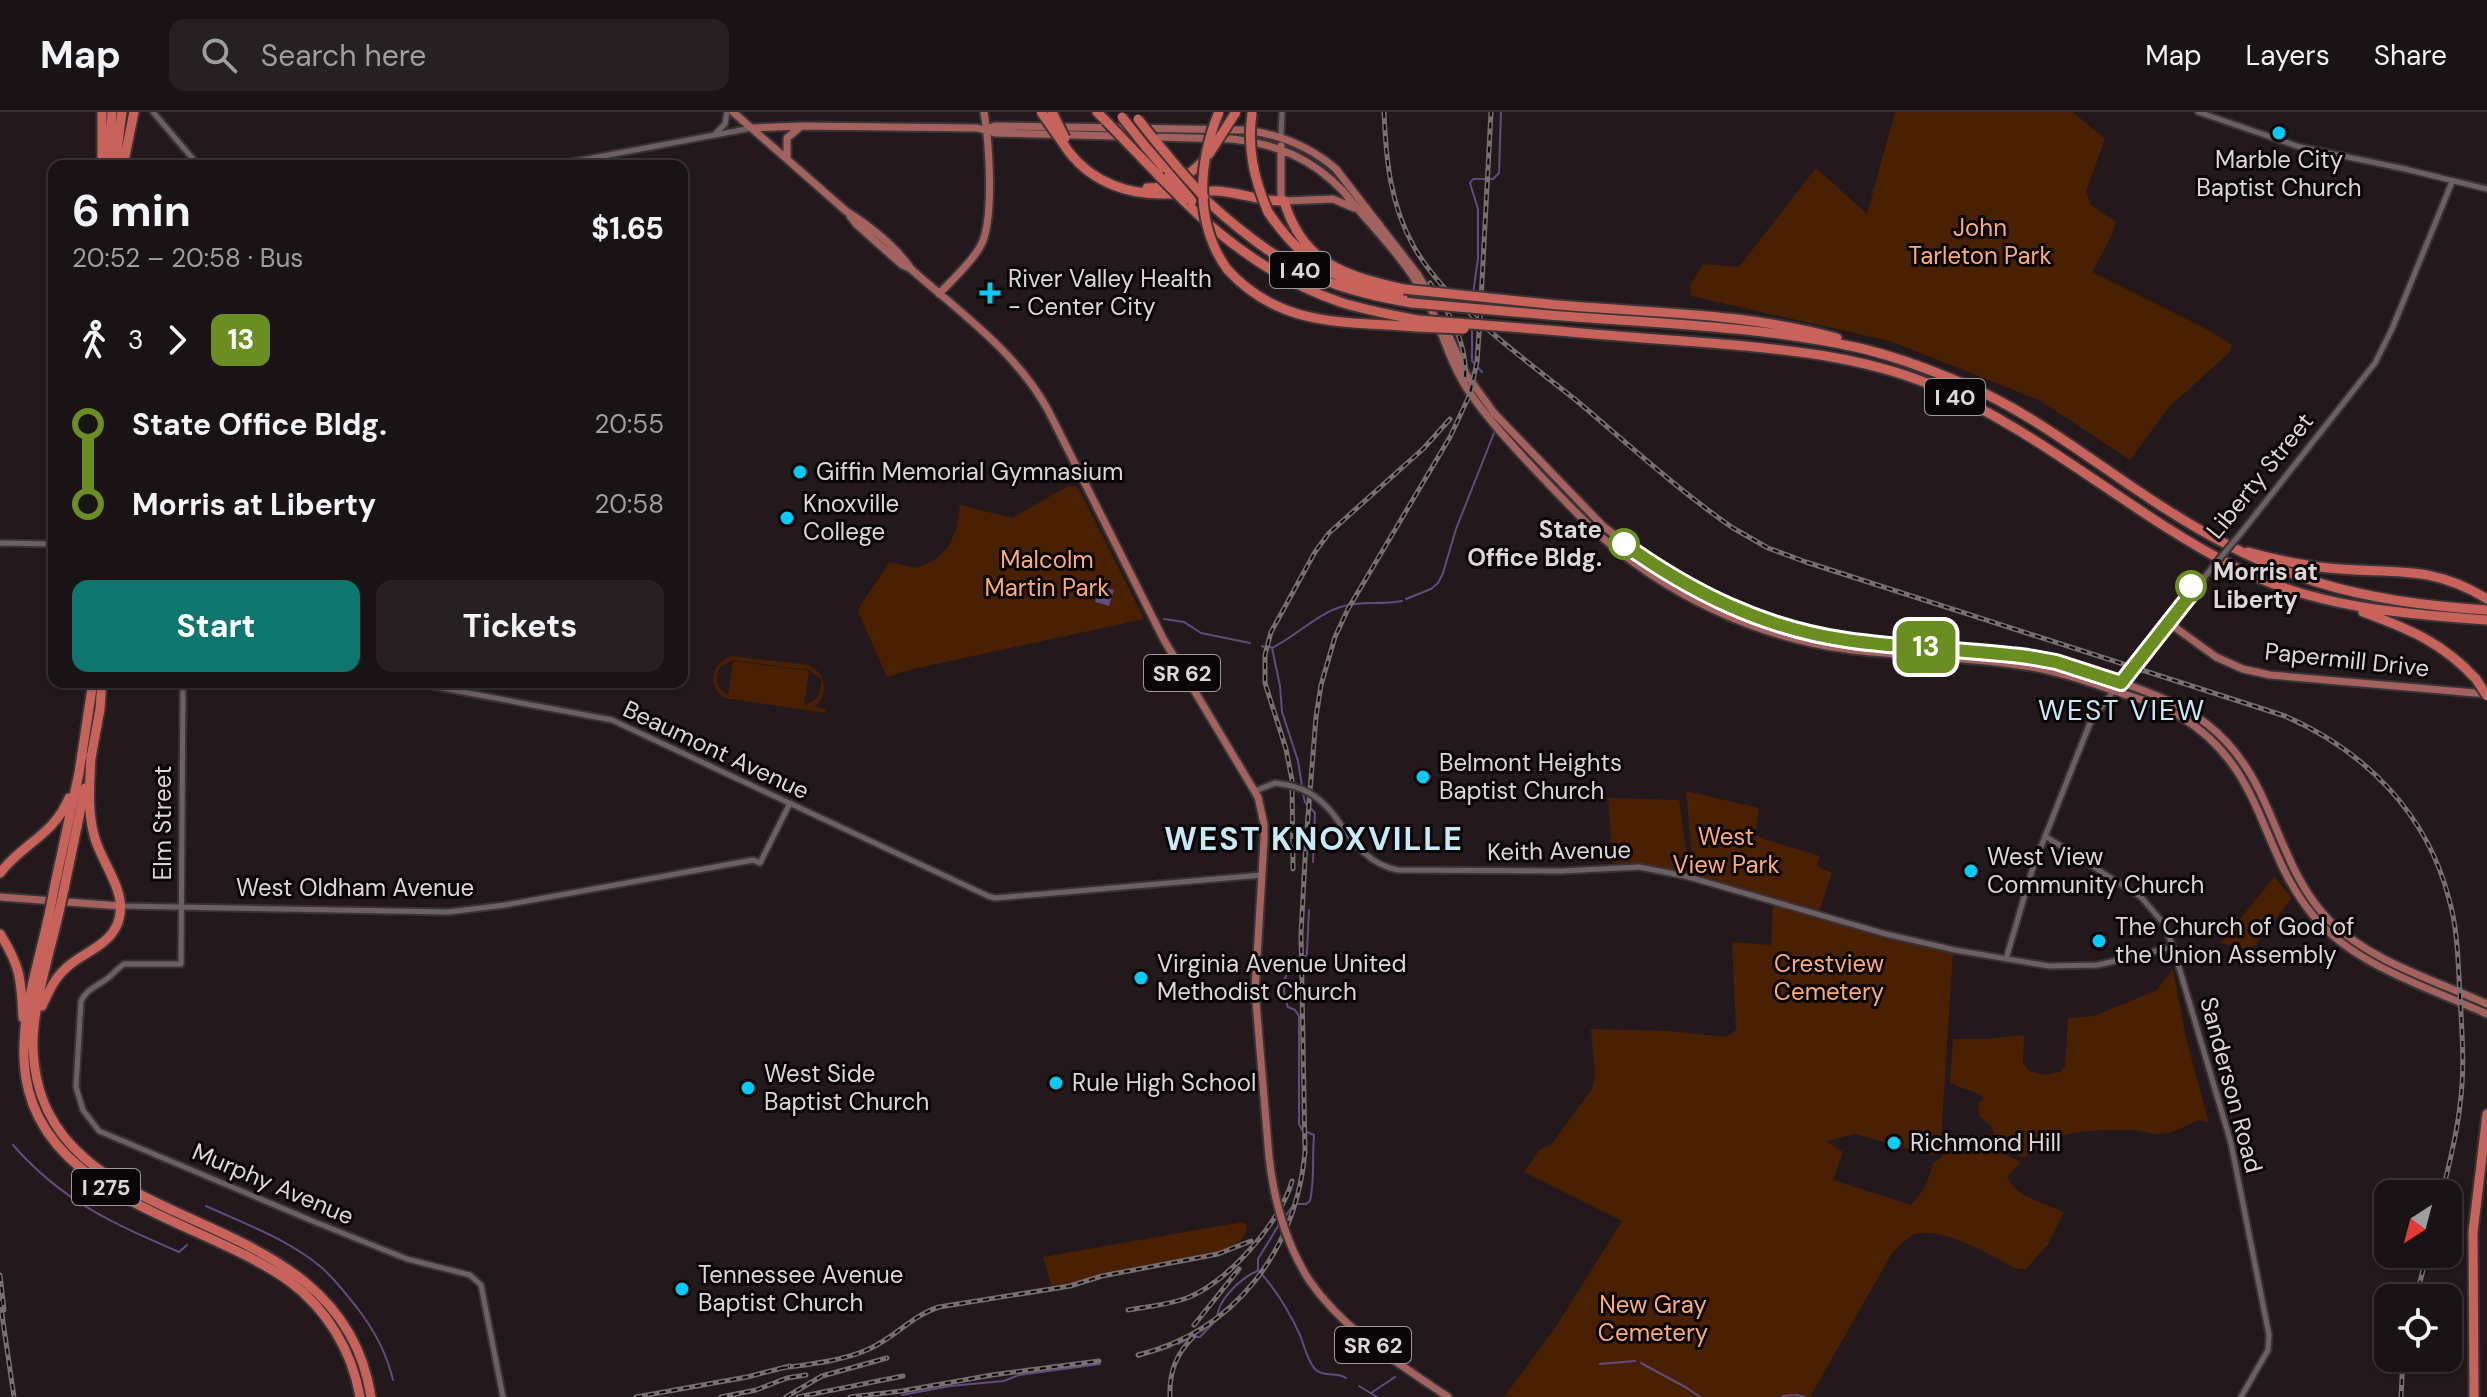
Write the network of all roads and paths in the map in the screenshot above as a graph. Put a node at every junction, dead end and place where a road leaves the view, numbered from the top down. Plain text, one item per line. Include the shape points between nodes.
1 (102, 112) edge
2 (112, 112) edge
3 (122, 112) edge
4 (134, 112) edge
5 (153, 112) edge
6 (727, 112) edge
7 (733, 112) edge
8 (984, 112) edge
9 (1041, 112) edge
10 (1052, 112) edge
11 (1097, 112) edge
12 (1219, 112) edge
13 (1236, 112) edge
14 (1282, 112) edge
15 (2198, 112) edge
16 (1252, 113) edge
17 (1120, 114) edge
18 (1136, 116) edge
19 (802, 126) junction
20 (752, 128) junction
21 (987, 129) junction
22 (713, 136) junction
23 (1281, 137) junction
24 (1281, 148) junction
25 (1071, 152) junction
26 (1296, 155) junction
27 (102, 160) edge
28 (109, 160) edge
29 (116, 160) edge
30 (124, 160) edge
31 (194, 160) edge
32 (583, 160) edge
33 (788, 160) junction
34 (1281, 168) junction
35 (1168, 173) junction
36 (2452, 182) junction
37 (1124, 189) junction
38 (2487, 189) edge
39 (1343, 191) junction
40 (1284, 201) junction
41 (1368, 209) junction
42 (1359, 211) junction
43 (1396, 251) junction
44 (939, 294) junction
45 (1413, 300) junction
46 (1417, 323) junction
47 (1912, 364) junction
48 (1507, 440) junction
49 (1540, 461) junction
50 (2197, 529) junction
51 (0, 543) edge
52 (48, 544) edge
53 (2318, 597) junction
54 (2487, 599) edge
55 (2487, 610) edge
56 (2487, 620) edge
57 (2169, 623) junction
58 (1775, 629) junction
59 (2121, 683) junction
60 (92, 688) edge
61 (103, 688) edge
62 (183, 688) edge
63 (442, 688) edge
64 (2114, 690) junction
65 (2487, 695) edge
66 (91, 755) junction
67 (79, 773) junction
68 (1255, 791) junction
69 (790, 803) junction
70 (2045, 836) junction
71 (0, 873) edge
72 (1262, 875) junction
73 (59, 889) junction
74 (0, 897) edge
75 (121, 906) junction
76 (181, 909) junction
77 (54, 911) junction
78 (0, 934) edge
79 (2173, 947) junction
80 (2006, 959) junction
81 (2486, 1010) edge
82 (34, 1026) junction
83 (24, 1037) junction
84 (76, 1087) joint
85 (2487, 1114) edge
86 (357, 1362) junction
87 (365, 1395) edge
88 (503, 1397) edge
89 (1448, 1397) edge
90 (2241, 1397) edge
91 (2474, 1397) edge

1 - 27 highway
2 - 28 highway
3 - 29 highway
4 - 30 highway
5 - 31 street
6 - 22 street via 724,127
7 - 20 main road, SR 62
8 - 21 main road
9 - 25 highway, bridge
10 - 25 highway, bridge
11 - 35 highway, bridge via 1132,148
12 - 46 highway, bridge via 1206,152 1203,205 1211,241 1227,269 1258,297 1292,313
13 - 37 highway, bridge via 1195,169 1170,185
14 - 23 street
15 - 36 street via 2300,147
16 - 45 highway, bridge via 1249,132 1258,189 1293,245 1348,281
17 - 35 highway, I 40, bridge
18 - 35 highway, I 40, bridge via 1161,148
19 - 20 main road
19 - 21 main road
19 - 33 main road via 787,138
20 - 22 street
20 - 33 main road, SR 62
21 - 23 main road via 1244,130
21 - 24 main road via 1232,139
21 - 44 main road via 987,230 978,250
22 - 32 street
23 - 24 main road
23 - 41 main road via 1321,156
24 - 26 main road
24 - 34 main road
25 - 37 highway via 1100,180
26 - 34 main road
26 - 39 main road
33 - 44 main road, SR 62
34 - 40 main road
35 - 45 highway, I 40, bridge via 1283,262 1356,292
35 - 46 highway, I 40, bridge via 1188,201 1227,238 1268,267 1340,302
36 - 38 street
36 - 57 street, Liberty Street, bridge via 2375,363
37 - 40 highway via 1169,194 1221,191
39 - 41 main road
39 - 42 main road
40 - 42 main road via 1333,199
40 - 47 highway, bridge via 1302,242 1321,259 1370,281 1404,289 1770,323 1865,346
41 - 43 main road
42 - 43 main road
43 - 48 main road via 1431,308 1464,385
43 - 49 main road via 1425,286 1470,381
44 - 68 main road, SR 62 via 1033,384 1164,640
45 - 47 highway, I 40, bridge via 1805,338
46 - 53 highway, I 40, bridge via 1791,350 1875,366 1929,384 2043,444 2237,568
47 - 50 highway, I 40 via 2008,406
48 - 49 main road via 1512,437
48 - 58 main road via 1631,561 1699,602 1740,621
49 - 58 main road via 1603,526 1650,562
50 - 54 highway via 2248,552 2322,568 2438,576
50 - 55 highway, I 40 via 2237,552 2317,584 2404,603
51 - 52 street
53 - 56 highway, I 40 via 2397,614
53 - 65 highway, bridge via 2430,640 2450,653
57 - 59 main road, Liberty Street
57 - 65 main road, Papermill Drive via 2216,657 2255,672
58 - 59 main road via 2028,657
58 - 64 main road via 1846,649 2027,666
59 - 64 main road, Liberty Street
59 - 81 main road via 2172,701 2224,739 2253,777 2309,896 2329,920 2347,936
60 - 67 highway, I 275
61 - 66 highway, I 275
62 - 76 street, Elm Street
63 - 69 street, Beaumont Avenue via 612,720
64 - 70 street, Liberty Street via 2090,723
64 - 81 main road via 2179,715 2221,748 2245,781 2302,901 2325,929 2365,958
66 - 73 highway, I 275
66 - 75 highway via 94,837
67 - 71 highway via 57,820
67 - 73 highway, I 275
68 - 72 main road, SR 62 via 1264,824
68 - 80 street, Keith Avenue, bridge via 1275,783 1307,790 1320,798 1361,852 1389,869 1639,867 1886,934
69 - 72 street, Beaumont Avenue via 992,897
69 - 76 street, West Oldham Avenue via 757,861 505,905 448,912
70 - 79 street, Sanderson Road via 2141,897 2158,915
70 - 80 street, Liberty Street
72 - 89 main road, SR 62, bridge via 1255,990 1269,1157 1280,1219 1293,1253 1331,1309
73 - 77 highway, I 275, bridge
74 - 75 main road, West Oldham Avenue
75 - 76 street, West Oldham Avenue
75 - 82 highway via 111,934 54,983
76 - 84 street, Elm Street via 181,964 124,964 89,988 81,1001
77 - 82 highway, I 275
77 - 83 highway, I 275
78 - 83 highway via 23,988
79 - 80 street, Keith Avenue via 2098,965
79 - 90 street, Sanderson Road via 2231,1143 2269,1335 2268,1350
82 - 86 highway, I 275 via 42,1098 58,1131 76,1152 118,1183 287,1267 341,1318
83 - 86 highway, I 275 via 32,1100 63,1152 119,1195 291,1283 314,1303
84 - 88 street, Murphy Avenue via 89,1120 111,1137 407,1259 470,1275 481,1285
85 - 91 highway via 2473,1232
86 - 87 highway, I 275

